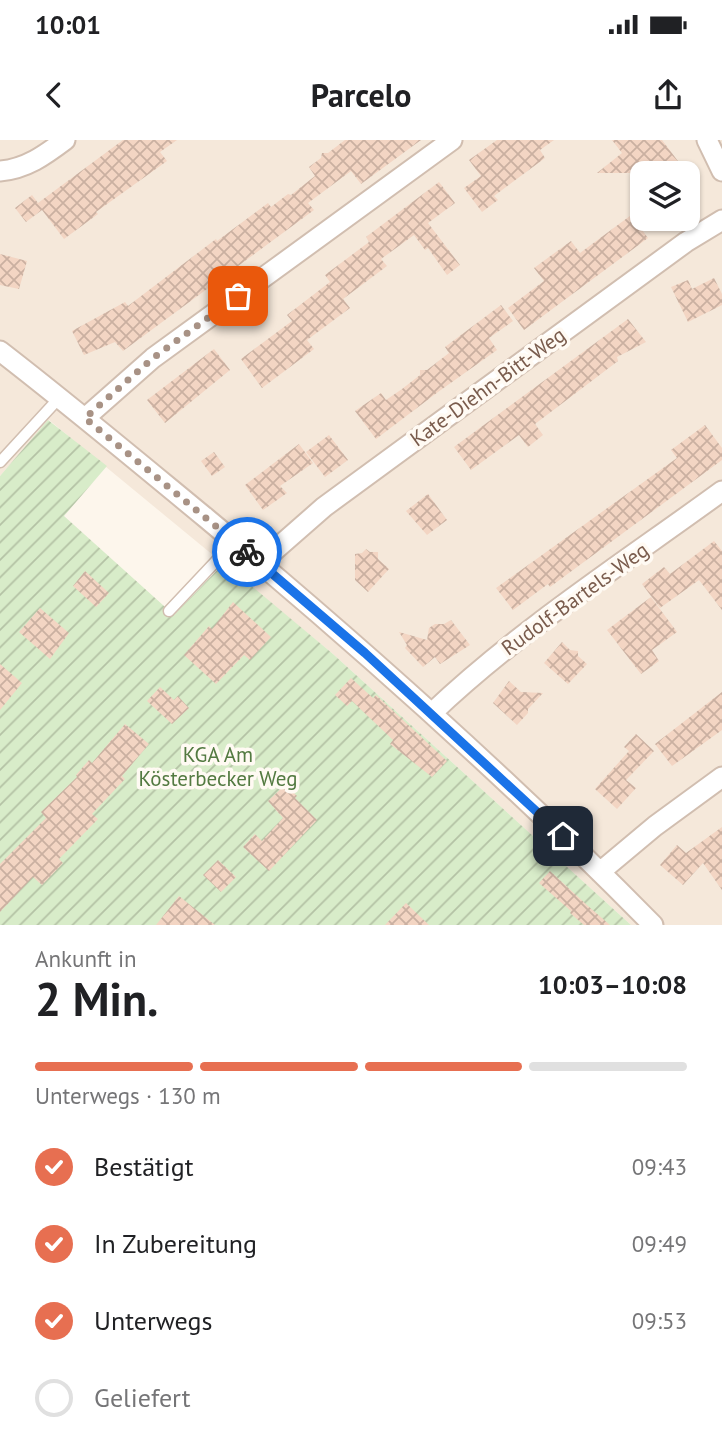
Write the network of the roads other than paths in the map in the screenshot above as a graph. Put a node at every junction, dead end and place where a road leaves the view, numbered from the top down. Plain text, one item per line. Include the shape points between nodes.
1 (65, 140) edge
2 (452, 140) edge
3 (707, 140) edge
4 (0, 171) edge
5 (722, 171) edge
6 (722, 220) edge
7 (0, 351) edge
8 (60, 397) junction
9 (85, 418) junction
10 (0, 462) edge
11 (722, 491) edge
12 (234, 542) junction
13 (260, 563) junction
14 (169, 611) dead end
15 (432, 713) junction
16 (722, 777) edge
17 (600, 872) junction
18 (653, 925) edge

1 - 4 street via 37,160
2 - 9 street via 153,358
3 - 5 street
6 - 13 street, Kate-Diehn-Bitt-Weg via 324,508
7 - 8 street
8 - 9 street
8 - 10 lane
9 - 12 street
11 - 15 street, Rudolf-Bartels-Weg via 505,650
12 - 13 street
12 - 14 lane
13 - 15 street
15 - 17 street
16 - 17 street
17 - 18 street

